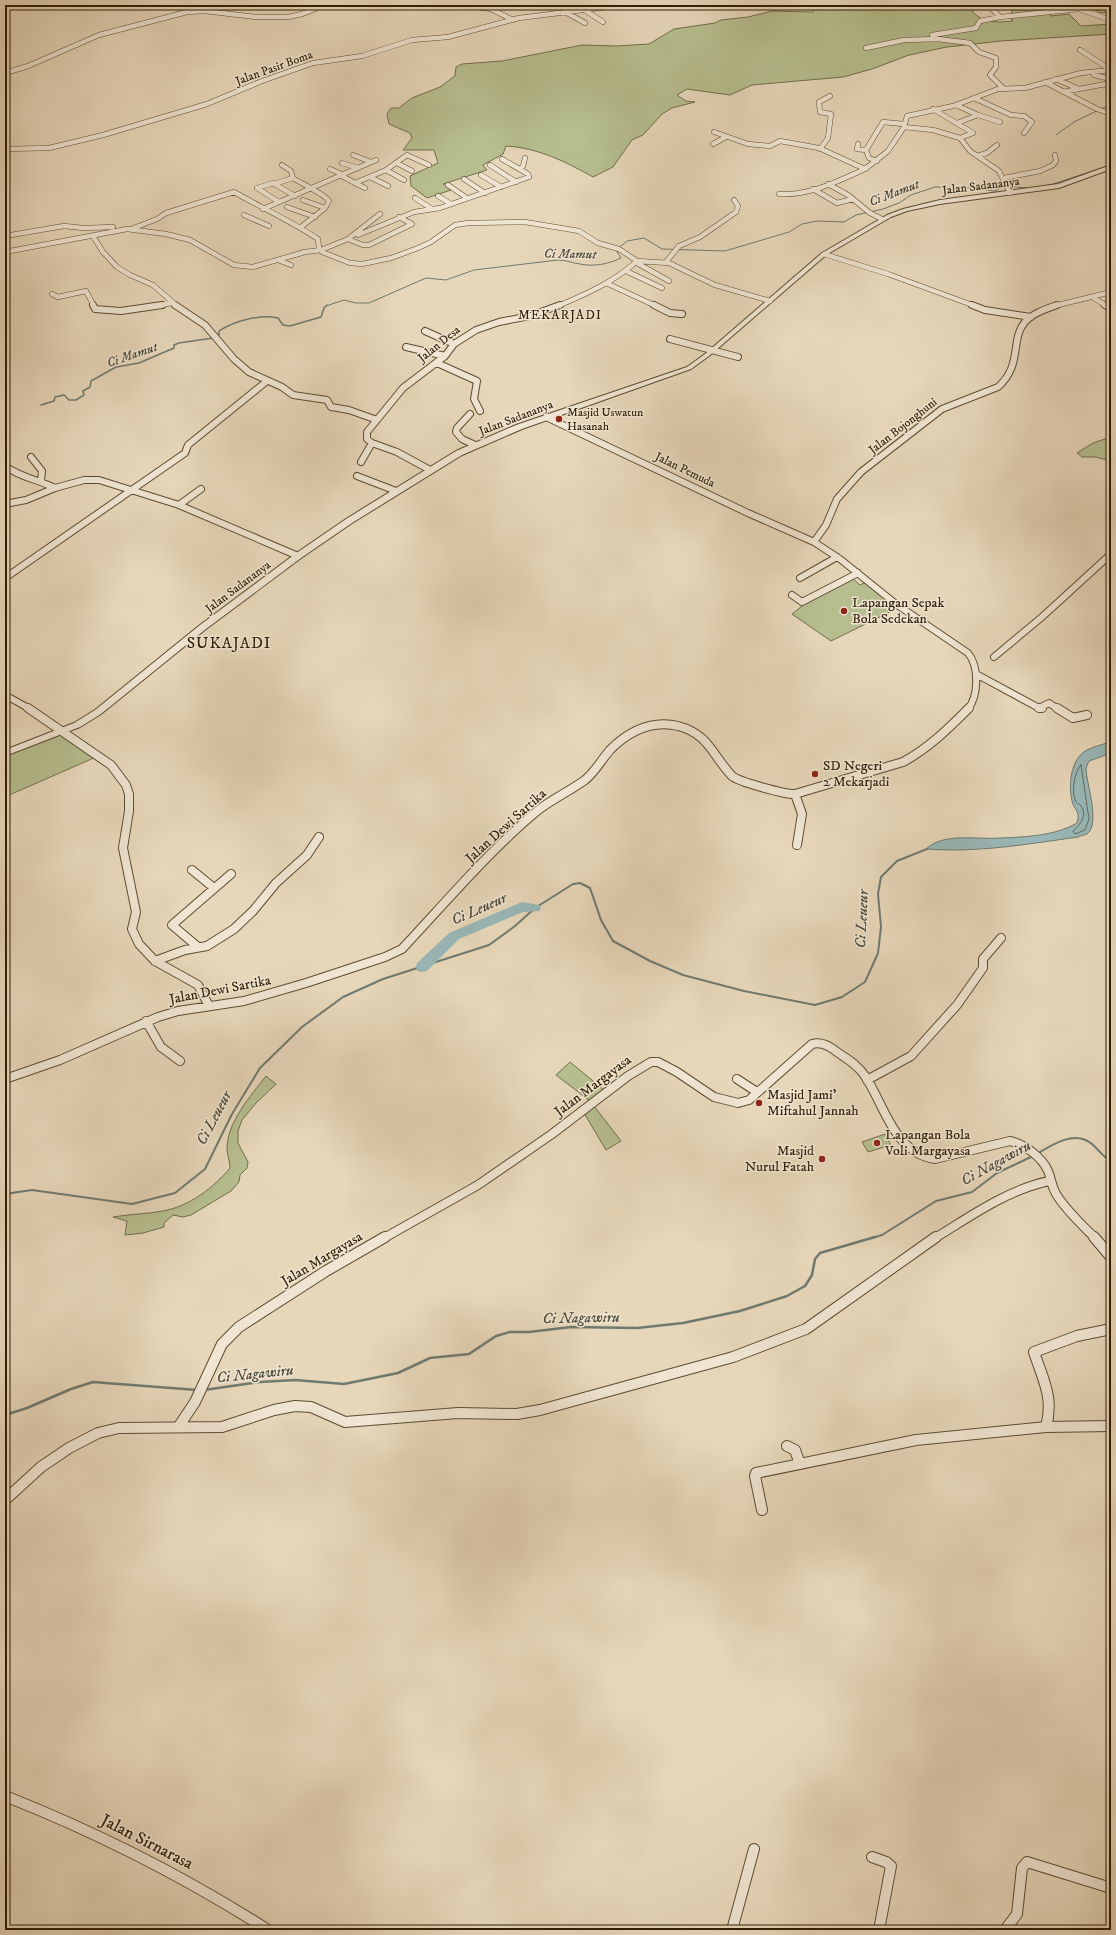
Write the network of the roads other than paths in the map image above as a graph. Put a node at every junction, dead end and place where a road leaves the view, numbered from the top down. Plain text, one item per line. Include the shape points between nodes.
1 (325, 5) edge
2 (464, 5) edge
3 (621, 5) edge
4 (988, 5) edge
5 (586, 11) junction
6 (566, 12) junction
7 (1000, 16) junction
8 (513, 20) junction
9 (1111, 20) edge
10 (603, 22) dead end
11 (585, 23) dead end
12 (938, 39) junction
13 (866, 48) dead end
14 (1080, 50) dead end
15 (1111, 70) edge
16 (5, 73) edge
17 (1094, 75) dead end
18 (1056, 79) junction
19 (1111, 79) edge
20 (1045, 82) junction
21 (1111, 83) edge
22 (1004, 89) junction
23 (1079, 89) junction
24 (1063, 92) junction
25 (830, 96) dead end
26 (974, 98) junction
27 (956, 105) junction
28 (933, 110) junction
29 (1111, 114) edge
30 (978, 115) junction
31 (1000, 122) dead end
32 (956, 123) junction
33 (904, 126) junction
34 (714, 132) dead end
35 (1024, 133) dead end
36 (726, 137) junction
37 (960, 138) junction
38 (713, 144) dead end
39 (858, 144) dead end
40 (996, 144) dead end
41 (820, 148) junction
42 (5, 149) edge
43 (866, 150) junction
44 (353, 155) dead end
45 (1055, 155) dead end
46 (976, 156) junction
47 (525, 158) dead end
48 (502, 159) dead end
49 (877, 161) junction
50 (397, 162) junction
51 (342, 163) dead end
52 (282, 165) dead end
53 (429, 165) dead end
54 (490, 165) dead end
55 (1111, 167) edge
56 (330, 168) dead end
57 (358, 168) junction
58 (520, 169) junction
59 (865, 169) junction
60 (386, 170) junction
61 (412, 171) dead end
62 (343, 175) junction
63 (481, 175) dead end
64 (370, 177) junction
65 (292, 178) junction
66 (1004, 178) junction
67 (464, 179) dead end
68 (404, 180) dead end
69 (355, 182) junction
70 (516, 182) junction
71 (274, 184) junction
72 (828, 184) junction
73 (448, 185) dead end
74 (388, 186) dead end
75 (501, 187) junction
76 (365, 188) dead end
77 (310, 189) junction
78 (813, 189) junction
79 (1009, 189) junction
80 (485, 193) junction
81 (779, 194) dead end
82 (295, 196) junction
83 (438, 196) dead end
84 (416, 198) dead end
85 (467, 198) junction
86 (853, 199) junction
87 (303, 200) dead end
88 (734, 200) dead end
89 (279, 202) junction
90 (451, 204) junction
91 (287, 207) dead end
92 (325, 208) junction
93 (432, 209) junction
94 (265, 211) junction
95 (380, 214) dead end
96 (244, 215) dead end
97 (315, 217) junction
98 (399, 217) junction
99 (373, 219) junction
100 (882, 219) junction
101 (253, 220) junction
102 (384, 223) junction
103 (269, 226) dead end
104 (301, 227) junction
105 (121, 229) junction
106 (131, 229) junction
107 (5, 236) edge
108 (93, 236) junction
109 (354, 236) junction
110 (348, 240) junction
111 (321, 250) junction
112 (5, 252) edge
113 (824, 254) junction
114 (278, 260) junction
115 (636, 262) junction
116 (666, 262) junction
117 (291, 265) dead end
118 (626, 271) junction
119 (669, 281) dead end
120 (606, 283) junction
121 (662, 288) dead end
122 (1111, 292) edge
123 (52, 294) dead end
124 (1092, 297) junction
125 (770, 301) junction
126 (172, 303) junction
127 (1111, 309) edge
128 (682, 314) dead end
129 (1031, 317) junction
130 (425, 331) dead end
131 (670, 339) dead end
132 (454, 344) junction
133 (406, 347) dead end
134 (713, 350) junction
135 (445, 356) junction
136 (738, 357) dead end
137 (437, 363) junction
138 (266, 381) junction
139 (480, 411) dead end
140 (470, 414) dead end
141 (546, 417) junction
142 (377, 420) junction
143 (372, 443) junction
144 (475, 445) junction
145 (31, 457) dead end
146 (361, 462) dead end
147 (5, 466) edge
148 (430, 470) junction
149 (357, 476) dead end
150 (41, 481) junction
151 (55, 488) junction
152 (201, 489) dead end
153 (134, 490) junction
154 (396, 491) junction
155 (5, 504) edge
156 (179, 505) junction
157 (814, 542) junction
158 (1111, 554) edge
159 (298, 556) junction
160 (837, 557) junction
161 (858, 574) junction
162 (5, 578) edge
163 (800, 578) dead end
164 (792, 595) dead end
165 (994, 657) dead end
166 (976, 674) junction
167 (5, 695) edge
168 (1087, 715) dead end
169 (64, 730) junction
170 (5, 753) edge
171 (795, 794) junction
172 (319, 836) dead end
173 (797, 845) dead end
174 (192, 870) dead end
175 (231, 874) dead end
176 (214, 888) junction
177 (1001, 938) dead end
178 (198, 947) junction
179 (155, 961) junction
180 (209, 1006) junction
181 (146, 1021) junction
182 (180, 1061) dead end
183 (5, 1079) edge
184 (737, 1079) dead end
185 (867, 1080) junction
186 (757, 1092) junction
187 (1049, 1180) junction
188 (1111, 1257) edge
189 (1111, 1329) edge
190 (179, 1426) junction
191 (1111, 1426) edge
192 (1046, 1427) junction
193 (787, 1446) dead end
194 (800, 1464) junction
195 (9, 1490) edge
196 (5, 1500) edge
197 (762, 1510) dead end
198 (5, 1796) edge
199 (754, 1849) dead end
200 (872, 1857) dead end
201 (1111, 1888) edge
202 (268, 1930) edge
203 (732, 1930) edge
204 (879, 1930) edge
205 (1006, 1930) edge

1 - 16 street via 288,17 256,17 205,10 187,12 99,35 28,66
2 - 8 street via 491,9
3 - 5 street, Jalan Pasir Boma
4 - 7 street
5 - 6 street, Jalan Pasir Boma
5 - 10 street
6 - 8 street, Jalan Pasir Boma
6 - 11 street
7 - 9 street via 1078,10 1090,11
7 - 12 street via 980,21 976,28 932,36
8 - 42 street, Jalan Pasir Boma via 448,37 412,40 362,56 308,64 207,104 79,141 45,148
12 - 13 street via 904,40
12 - 22 street via 972,45 979,52 996,58 996,67 990,75
14 - 15 street
15 - 18 street
17 - 19 street
18 - 20 street
18 - 23 street
20 - 22 street via 1025,88
20 - 24 street
21 - 23 street
22 - 26 street
23 - 24 street
24 - 29 street
25 - 41 street via 819,102 820,112 831,114 830,135
26 - 27 street
26 - 35 street via 1011,115 1025,116 1032,122
27 - 28 street
27 - 30 street
28 - 32 street
28 - 33 street via 910,114 905,119
30 - 31 street
30 - 32 street
32 - 37 street via 973,133
33 - 37 street via 933,130
33 - 43 street via 883,122
33 - 49 street via 896,142
34 - 36 street
36 - 38 street
36 - 41 street via 748,144 770,146 779,141
37 - 46 street via 966,148
39 - 43 street via 857,149
40 - 46 street via 996,147 987,153
41 - 59 street
43 - 49 street via 869,158
44 - 57 street via 374,161
45 - 66 street via 1056,161 1053,165 1030,174
46 - 66 street via 999,171
47 - 58 street
48 - 58 street
49 - 59 street
50 - 53 street via 410,155
50 - 60 street
50 - 61 street
51 - 57 street
52 - 65 street via 291,171
54 - 70 street
55 - 79 street, Jalan Sadananya via 1059,186
56 - 62 street
57 - 62 street
58 - 70 street via 529,177
59 - 72 street
60 - 64 street
60 - 68 street
62 - 69 street
62 - 77 street
63 - 75 street
64 - 69 street
64 - 74 street
65 - 71 street
65 - 77 street
66 - 79 street
67 - 80 street
69 - 76 street
70 - 75 street
71 - 82 street
71 - 89 street via 257,189
72 - 78 street
72 - 86 street
73 - 85 street
75 - 80 street
77 - 82 street
77 - 92 street via 327,196 330,203
78 - 81 street via 790,195
78 - 86 street via 837,203
79 - 100 street, Jalan Sadananya via 906,210
80 - 85 street
82 - 89 street
83 - 90 street
84 - 93 street
85 - 90 street
86 - 100 street via 868,212
87 - 92 street
88 - 116 street via 738,206 736,212 676,250
89 - 94 street
90 - 93 street
91 - 97 street
92 - 97 street
93 - 98 street
94 - 101 street
94 - 104 street
94 - 106 street via 237,193 230,192 166,213
95 - 99 street
96 - 101 street
97 - 104 street
98 - 102 street
98 - 110 street via 412,224 369,245
99 - 102 street
99 - 109 street
100 - 113 street, Jalan Sadananya
101 - 103 street
102 - 109 street
104 - 111 street via 318,239
105 - 106 street
105 - 107 street via 64,226
105 - 108 street
106 - 114 street via 194,241 239,267 253,267
108 - 112 street
108 - 126 street via 119,268 134,278 150,283
109 - 110 street
110 - 111 street
111 - 114 street
111 - 115 street via 350,263 366,264 418,248 455,225 536,223 586,234 598,243 618,248
113 - 125 street, Jalan Sadananya
113 - 129 street via 888,274 985,310
114 - 117 street
115 - 116 street
115 - 118 street, Jalan Desa
115 - 119 street
116 - 125 street via 715,285
118 - 120 street, Jalan Desa
118 - 121 street
120 - 128 street via 670,313
120 - 132 street, Jalan Desa via 552,309 476,330
122 - 124 street
123 - 126 street via 59,297 86,291 95,309 103,311 152,308
124 - 127 street
124 - 129 street via 1052,307
125 - 134 street, Jalan Sadananya
126 - 138 street via 201,322 241,367
129 - 157 street, Jalan Bojonghuni via 1022,329 1014,367 1004,382 998,387 942,409 861,472 837,499 826,525
130 - 132 street
131 - 134 street
132 - 135 street, Jalan Desa
133 - 135 street
134 - 136 street
134 - 141 street, Jalan Sadananya via 683,371
135 - 137 street, Jalan Desa
137 - 139 street via 477,381 474,394 475,403
137 - 142 street, Jalan Desa via 403,388
138 - 142 street via 288,389 293,395 327,400 331,407 349,410
138 - 153 street via 188,445 185,453
140 - 144 street via 456,432 462,439
141 - 144 street, Jalan Sadananya
141 - 157 street, Jalan Pemuda
142 - 143 street, Jalan Desa via 366,436
143 - 146 street
143 - 148 street via 397,452
144 - 148 street, Jalan Sadananya
145 - 150 street via 44,473
147 - 150 street via 17,476
148 - 154 street, Jalan Sadananya
149 - 154 street
150 - 151 street
151 - 153 street via 91,479
151 - 155 street via 26,500
152 - 156 street
153 - 156 street
153 - 162 street
154 - 159 street, Jalan Sadananya
156 - 159 street
157 - 160 street, Jalan Dewi Sartika
158 - 165 street
159 - 169 street, Jalan Sadananya via 203,627 98,712
160 - 161 street, Jalan Dewi Sartika
160 - 163 street
161 - 164 street via 802,602
161 - 166 street, Jalan Dewi Sartika via 907,612 968,653 973,659
166 - 168 street via 1039,708 1049,703 1073,718
166 - 171 street, Jalan Dewi Sartika via 970,707 918,754 876,772
167 - 169 street
169 - 170 street, Jalan Sadananya
169 - 179 street via 111,765 126,785 129,811 123,848 136,912 132,929 139,944
171 - 173 street via 802,814
171 - 180 street, Jalan Dewi Sartika via 772,790 733,776 696,732 666,723 634,731 611,749 586,779 536,812 482,863 402,949 306,983 244,1001
172 - 178 street via 307,855 276,883 254,911 234,929 211,944
174 - 176 street
175 - 176 street
176 - 178 street via 172,925
177 - 185 street via 983,959 983,968 957,1006 928,1038 907,1059
178 - 179 street
179 - 180 street via 198,985
180 - 181 street, Jalan Dewi Sartika via 178,1011
181 - 182 street via 161,1047
181 - 183 street, Jalan Dewi Sartika via 60,1060
184 - 186 street
185 - 186 street, Jalan Margayasa via 851,1062 827,1045 818,1042 812,1044
185 - 187 street, Jalan Margayasa via 908,1149 920,1158 935,1159 1010,1141 1018,1143 1038,1159 1049,1171
186 - 190 street, Jalan Margayasa via 749,1100 741,1103 714,1097 662,1064 649,1062 552,1134 478,1184 326,1271 244,1324 226,1338 195,1402
187 - 188 street, Jalan Margayasa via 1070,1212
187 - 190 street via 989,1204 929,1242 806,1329 733,1356 557,1407 517,1414 458,1413 345,1422 315,1408 304,1406 278,1408 243,1423 220,1427
189 - 192 street via 1077,1336 1034,1352 1050,1399
190 - 195 street via 120,1428 91,1436 68,1447
191 - 192 street
192 - 194 street via 916,1440
193 - 194 street via 795,1450
194 - 197 street via 756,1473
195 - 196 street
198 - 202 street, Jalan Sirnarasa via 99,1836 221,1900
199 - 203 street
200 - 204 street via 886,1862 891,1868
201 - 205 street via 1027,1862 1022,1868 1017,1914

